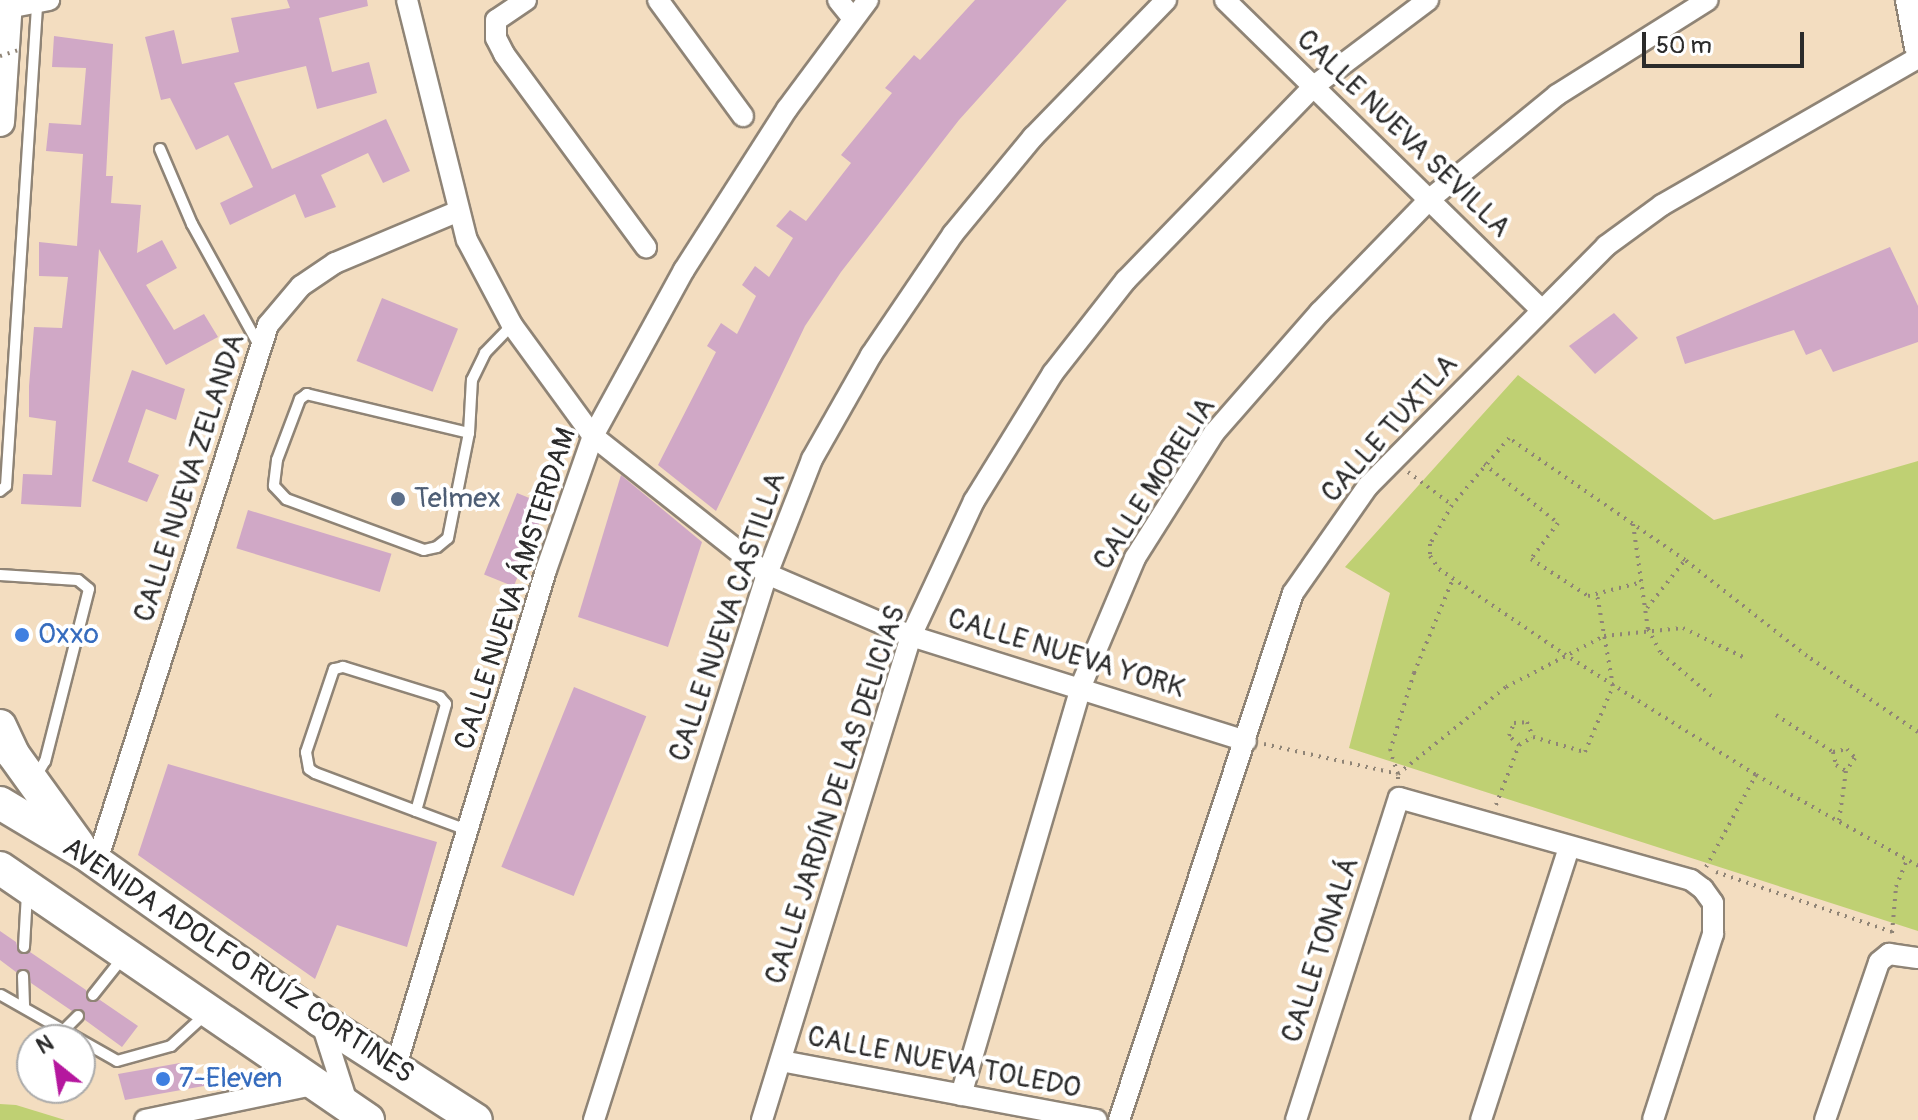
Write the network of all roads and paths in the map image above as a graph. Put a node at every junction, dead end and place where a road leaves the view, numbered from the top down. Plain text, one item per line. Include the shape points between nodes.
1 (407, 0) edge
2 (526, 0) edge
3 (658, 0) edge
4 (838, 0) edge
5 (868, 0) edge
6 (1166, 0) edge
7 (1225, 0) edge
8 (1428, 0) edge
9 (1708, 0) edge
10 (1909, 0) edge
11 (43, 1) edge
12 (8, 4) edge
13 (852, 17) junction
14 (1918, 47) edge
15 (22, 49) dead end
16 (0, 56) edge
17 (1918, 58) edge
18 (1314, 86) junction
19 (743, 116) dead end
20 (0, 122) edge
21 (160, 149) dead end
22 (1430, 199) junction
23 (459, 211) junction
24 (646, 247) dead end
25 (1541, 309) junction
26 (512, 325) junction
27 (261, 349) junction
28 (469, 433) junction
29 (593, 436) junction
30 (1394, 460) junction
31 (1484, 464) junction
32 (0, 491) edge
33 (1452, 505) junction
34 (1633, 524) junction
35 (1685, 560) junction
36 (767, 574) junction
37 (0, 575) edge
38 (1453, 579) junction
39 (1642, 582) junction
40 (1597, 594) junction
41 (1646, 610) junction
42 (1648, 629) junction
43 (911, 636) junction
44 (1604, 636) junction
45 (1564, 654) junction
46 (1743, 657) dead end
47 (1081, 686) junction
48 (1613, 686) junction
49 (1715, 699) dead end
50 (1776, 715) dead end
51 (0, 726) edge
52 (1918, 732) edge
53 (1533, 737) junction
54 (1246, 741) junction
55 (1519, 745) junction
56 (1833, 752) junction
57 (1846, 771) junction
58 (1398, 774) junction
59 (1756, 775) junction
60 (32, 781) junction
61 (1399, 798) junction
62 (0, 803) edge
63 (416, 811) junction
64 (1839, 821) junction
65 (1490, 822) junction
66 (0, 823) edge
67 (467, 830) junction
68 (1569, 848) junction
69 (90, 858) junction
70 (1907, 860) junction
71 (1918, 866) edge
72 (0, 868) edge
73 (1700, 879) junction
74 (27, 888) junction
75 (1892, 932) junction
76 (24, 947) dead end
77 (124, 955) junction
78 (1910, 955) edge
79 (255, 975) junction
80 (23, 976) dead end
81 (1, 995) edge
82 (93, 995) dead end
83 (24, 1007) junction
84 (208, 1012) junction
85 (78, 1016) dead end
86 (320, 1020) junction
87 (58, 1024) edge
88 (70, 1024) edge
89 (96, 1047) edge
90 (781, 1061) junction
91 (395, 1069) junction
92 (312, 1085) junction
93 (961, 1095) junction
94 (356, 1116) edge
95 (145, 1120) edge
96 (476, 1120) edge
97 (594, 1120) edge
98 (762, 1120) edge
99 (1097, 1120) edge
100 (1119, 1120) edge
101 (1296, 1120) edge
102 (1481, 1120) edge
103 (1653, 1120) edge
104 (1825, 1120) edge

1 - 23 street, CALLE NUEVA YORK
2 - 24 street via 496,20 504,54
3 - 19 street
4 - 13 street
5 - 13 street, CALLE NUEVA ÁMSTERDAM
6 - 36 street, CALLE NUEVA CASTILLA via 1033,137 953,234 871,355 812,459
7 - 18 street, CALLE NUEVA SEVILLA
8 - 18 street, CALLE JARDÍN DE LAS DELICIAS
9 - 22 street, CALLE MORELIA via 1557,95
10 - 14 street
11 - 12 street
11 - 32 lane via 6,486
12 - 20 main road
13 - 29 street, CALLE NUEVA ÁMSTERDAM via 684,270
15 - 16 path, bridge
17 - 25 street, CALLE TUXTLA via 1662,205 1606,246
18 - 22 street, CALLE NUEVA SEVILLA
18 - 43 street, CALLE JARDÍN DE LAS DELICIAS via 1126,280 1053,373 974,501
21 - 27 lane via 192,224
22 - 25 street, CALLE NUEVA SEVILLA
22 - 47 street, CALLE MORELIA via 1320,312 1214,433 1135,558
23 - 26 street, CALLE NUEVA YORK via 467,240
23 - 27 street, CALLE NUEVA ZELANDA via 335,263 301,286 268,325
25 - 30 street, CALLE TUXTLA
26 - 28 lane via 477,364
26 - 29 street, CALLE NUEVA YORK
27 - 69 street, CALLE NUEVA ZELANDA
28 - 28 lane via 448,538 431,550 286,499 274,486 277,460 300,399 307,394
29 - 36 street, CALLE NUEVA YORK
29 - 67 street, CALLE NUEVA ÁMSTERDAM
30 - 33 path
30 - 54 street, CALLE TUXTLA via 1368,486 1293,593
31 - 33 path
31 - 34 path via 1509,438
31 - 40 path via 1558,523 1531,559 1588,596
33 - 38 path via 1434,535 1430,556
34 - 35 path
34 - 39 path
35 - 41 path
35 - 52 path via 1807,656
36 - 43 street, CALLE NUEVA YORK
36 - 97 street, CALLE NUEVA CASTILLA
37 - 60 lane via 78,580 89,589 45,761
38 - 45 path
38 - 58 path via 1414,673 1390,751
39 - 40 path
39 - 41 path
40 - 44 path
41 - 42 path
42 - 44 path
42 - 46 path via 1683,628
42 - 49 path via 1661,653
43 - 47 street, CALLE NUEVA YORK
43 - 90 street, CALLE JARDÍN DE LAS DELICIAS
44 - 45 path
44 - 48 path
45 - 48 path
45 - 58 path via 1506,687
47 - 54 street, CALLE NUEVA YORK
47 - 93 street, CALLE MORELIA
48 - 53 path via 1585,752
48 - 59 path
50 - 56 path
51 - 60 main road
53 - 55 path
53 - 55 path via 1527,722 1514,723 1509,736
54 - 58 path
54 - 100 street, CALLE TUXTLA
55 - 65 path
56 - 57 path via 1836,765
56 - 57 path via 1847,749 1855,758
57 - 64 path
58 - 61 path
59 - 64 path
59 - 73 path
60 - 69 main road
61 - 65 street
61 - 101 street, CALLE TONALÁ
62 - 69 main road, AVENIDA ADOLFO RUÍZ CORTINES
63 - 63 lane via 309,769 306,752 334,669 343,667 440,697 446,704
63 - 67 lane
64 - 70 path
65 - 68 street
66 - 79 main road via 169,940
67 - 91 street, CALLE NUEVA ÁMSTERDAM
68 - 73 street
68 - 102 street
69 - 79 main road, AVENIDA ADOLFO RUÍZ CORTINES
70 - 71 path
70 - 75 path via 1896,887
72 - 74 main road, AVENIDA ADOLFO RUÍZ CORTINES
73 - 75 path
73 - 103 street via 1713,903 1713,934
74 - 76 lane
74 - 77 main road, AVENIDA ADOLFO RUÍZ CORTINES
75 - 78 path
77 - 82 lane
77 - 84 main road, AVENIDA ADOLFO RUÍZ CORTINES
78 - 104 street via 1889,954 1872,975
79 - 86 main road, AVENIDA ADOLFO RUÍZ CORTINES
80 - 83 lane
81 - 83 lane
83 - 87 lane
84 - 89 lane via 171,1046 135,1059 117,1061
84 - 92 main road, AVENIDA ADOLFO RUÍZ CORTINES
85 - 88 lane
86 - 91 main road, AVENIDA ADOLFO RUÍZ CORTINES
86 - 94 street
90 - 93 street, CALLE NUEVA TOLEDO
90 - 98 street, CALLE JARDÍN DE LAS DELICIAS
91 - 96 main road, AVENIDA ADOLFO RUÍZ CORTINES
92 - 94 main road, AVENIDA ADOLFO RUÍZ CORTINES
92 - 95 street
93 - 99 street, CALLE NUEVA TOLEDO

